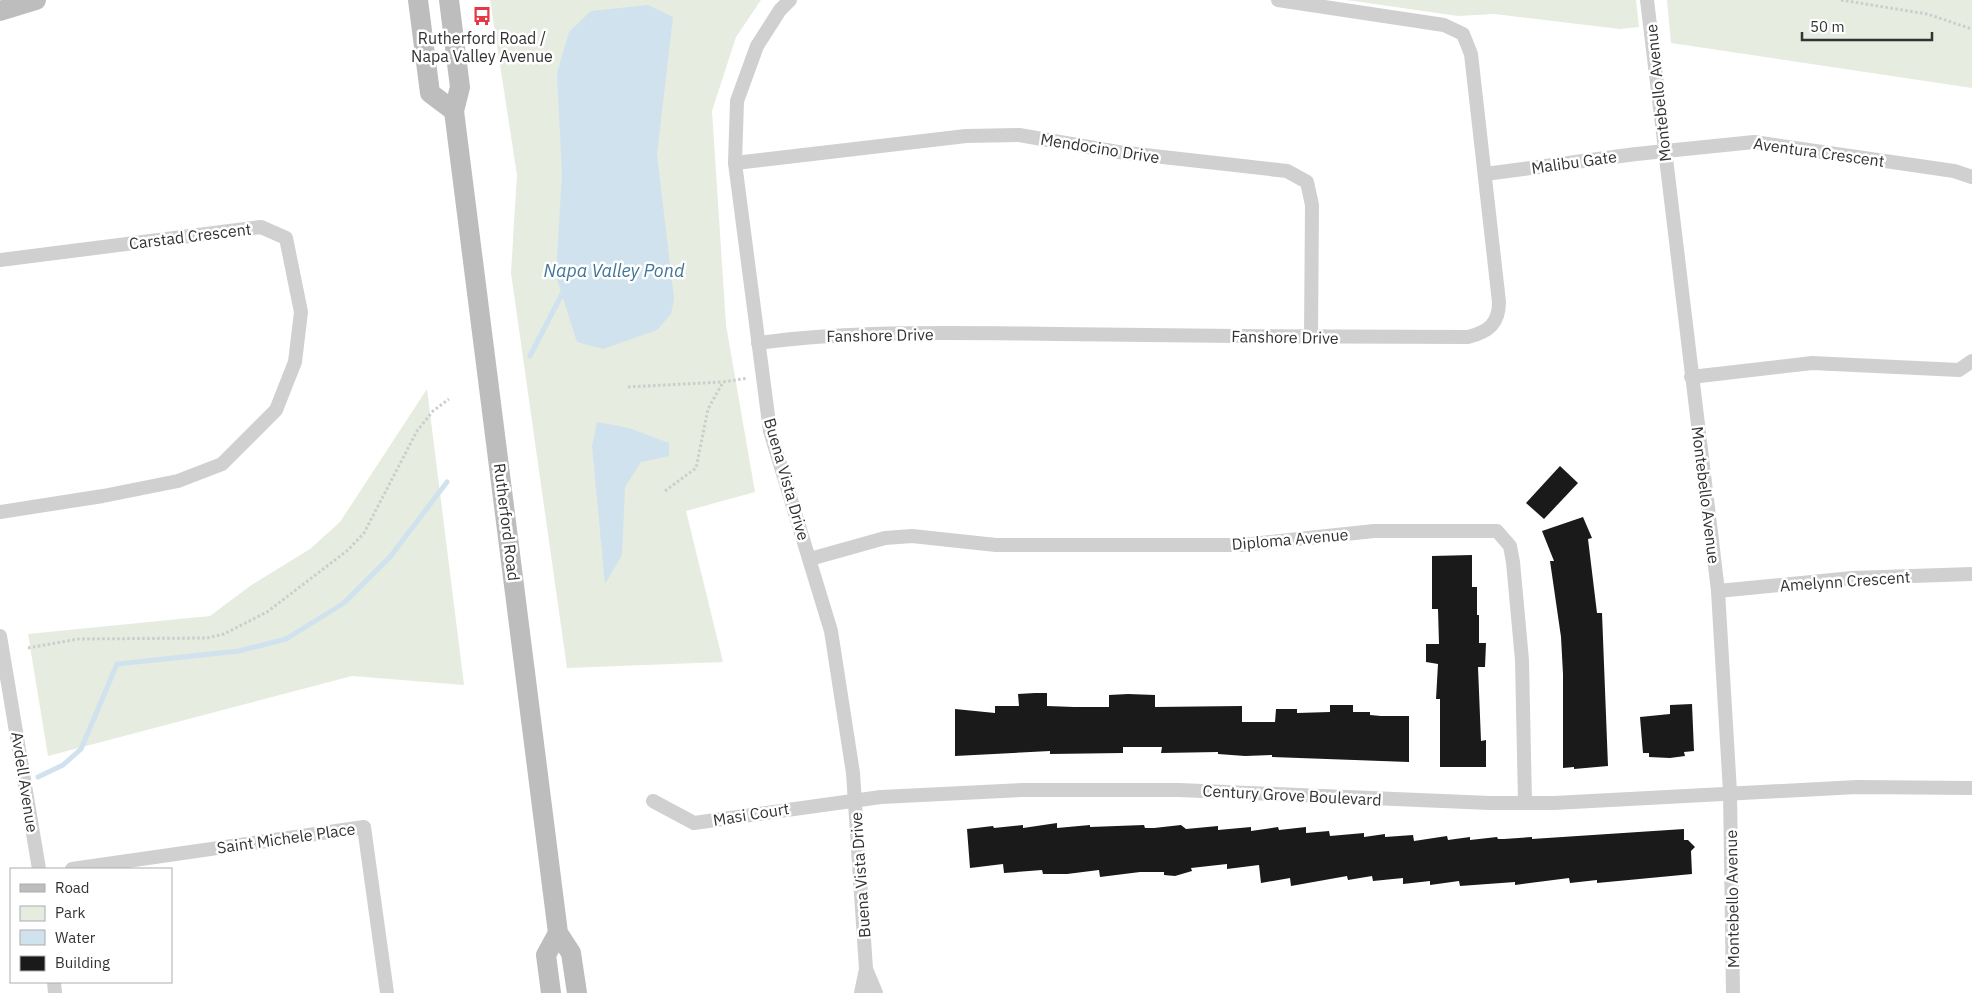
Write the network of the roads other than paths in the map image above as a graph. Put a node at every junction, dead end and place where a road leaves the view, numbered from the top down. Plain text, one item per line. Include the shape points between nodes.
1 (36, 0) edge
2 (418, 0) edge
3 (449, 0) edge
4 (790, 0) edge
5 (1278, 0) edge
6 (1647, 0) edge
7 (0, 11) edge
8 (454, 111) junction
9 (1664, 151) junction
10 (735, 163) junction
11 (1485, 174) junction
12 (1972, 177) edge
13 (0, 260) edge
14 (1310, 338) junction
15 (758, 343) junction
16 (1972, 362) edge
17 (1691, 377) junction
18 (0, 512) edge
19 (810, 559) junction
20 (1972, 574) edge
21 (1718, 591) junction
22 (0, 636) edge
23 (1972, 788) edge
24 (1730, 792) junction
25 (854, 800) junction
26 (653, 801) dead end
27 (1525, 802) junction
28 (39, 868) edge
29 (79, 868) edge
30 (558, 933) junction
31 (866, 968) junction
32 (387, 993) edge
33 (551, 993) edge
34 (577, 993) edge
35 (861, 993) edge
36 (876, 993) edge
37 (1733, 993) edge

1 - 7 main road
2 - 8 main road via 430,93
3 - 8 main road, Rutherford Road via 460,87
4 - 10 street, Buena Vista Drive via 757,46 737,101
5 - 11 street, Fanshore Drive via 1444,25 1463,34 1471,54
6 - 9 street, Montebello Avenue
8 - 30 main road, Rutherford Road
9 - 11 street, Malibu Gate
9 - 12 street, Aventura Crescent via 1754,142 1954,171
9 - 17 street, Montebello Avenue
10 - 14 street, Mendocino Drive via 966,136 1019,136 1145,155 1287,171 1307,182 1312,205
10 - 15 street, Buena Vista Drive
11 - 14 street, Fanshore Drive via 1499,312 1484,333 1468,336
13 - 18 street, Carstad Crescent via 261,227 286,238 301,312 295,362 276,410 222,464 178,480
14 - 15 street, Fanshore Drive via 814,335
15 - 19 street, Buena Vista Drive via 770,431
16 - 17 street via 1959,370 1812,363
17 - 21 street, Montebello Avenue
19 - 25 street, Buena Vista Drive via 831,631 853,773
19 - 27 street, Diploma Avenue via 877,539 912,536 996,544 1233,545 1374,531 1497,531 1510,546 1513,562 1522,660
20 - 21 street, Amelynn Crescent via 1852,578
21 - 24 street, Montebello Avenue
22 - 28 street, Avdell Avenue
23 - 24 street via 1856,787
24 - 27 street, Century Grove Boulevard
24 - 37 street, Montebello Avenue
25 - 26 street, Masi Court via 694,823
25 - 27 street, Century Grove Boulevard via 1022,790 1179,790 1418,801
25 - 31 street, Buena Vista Drive
29 - 32 street, Saint Michele Place via 364,827
30 - 33 main road via 546,955
30 - 34 main road, Rutherford Road via 572,953
31 - 35 street, Buena Vista Drive
31 - 36 street, Buena Vista Drive

